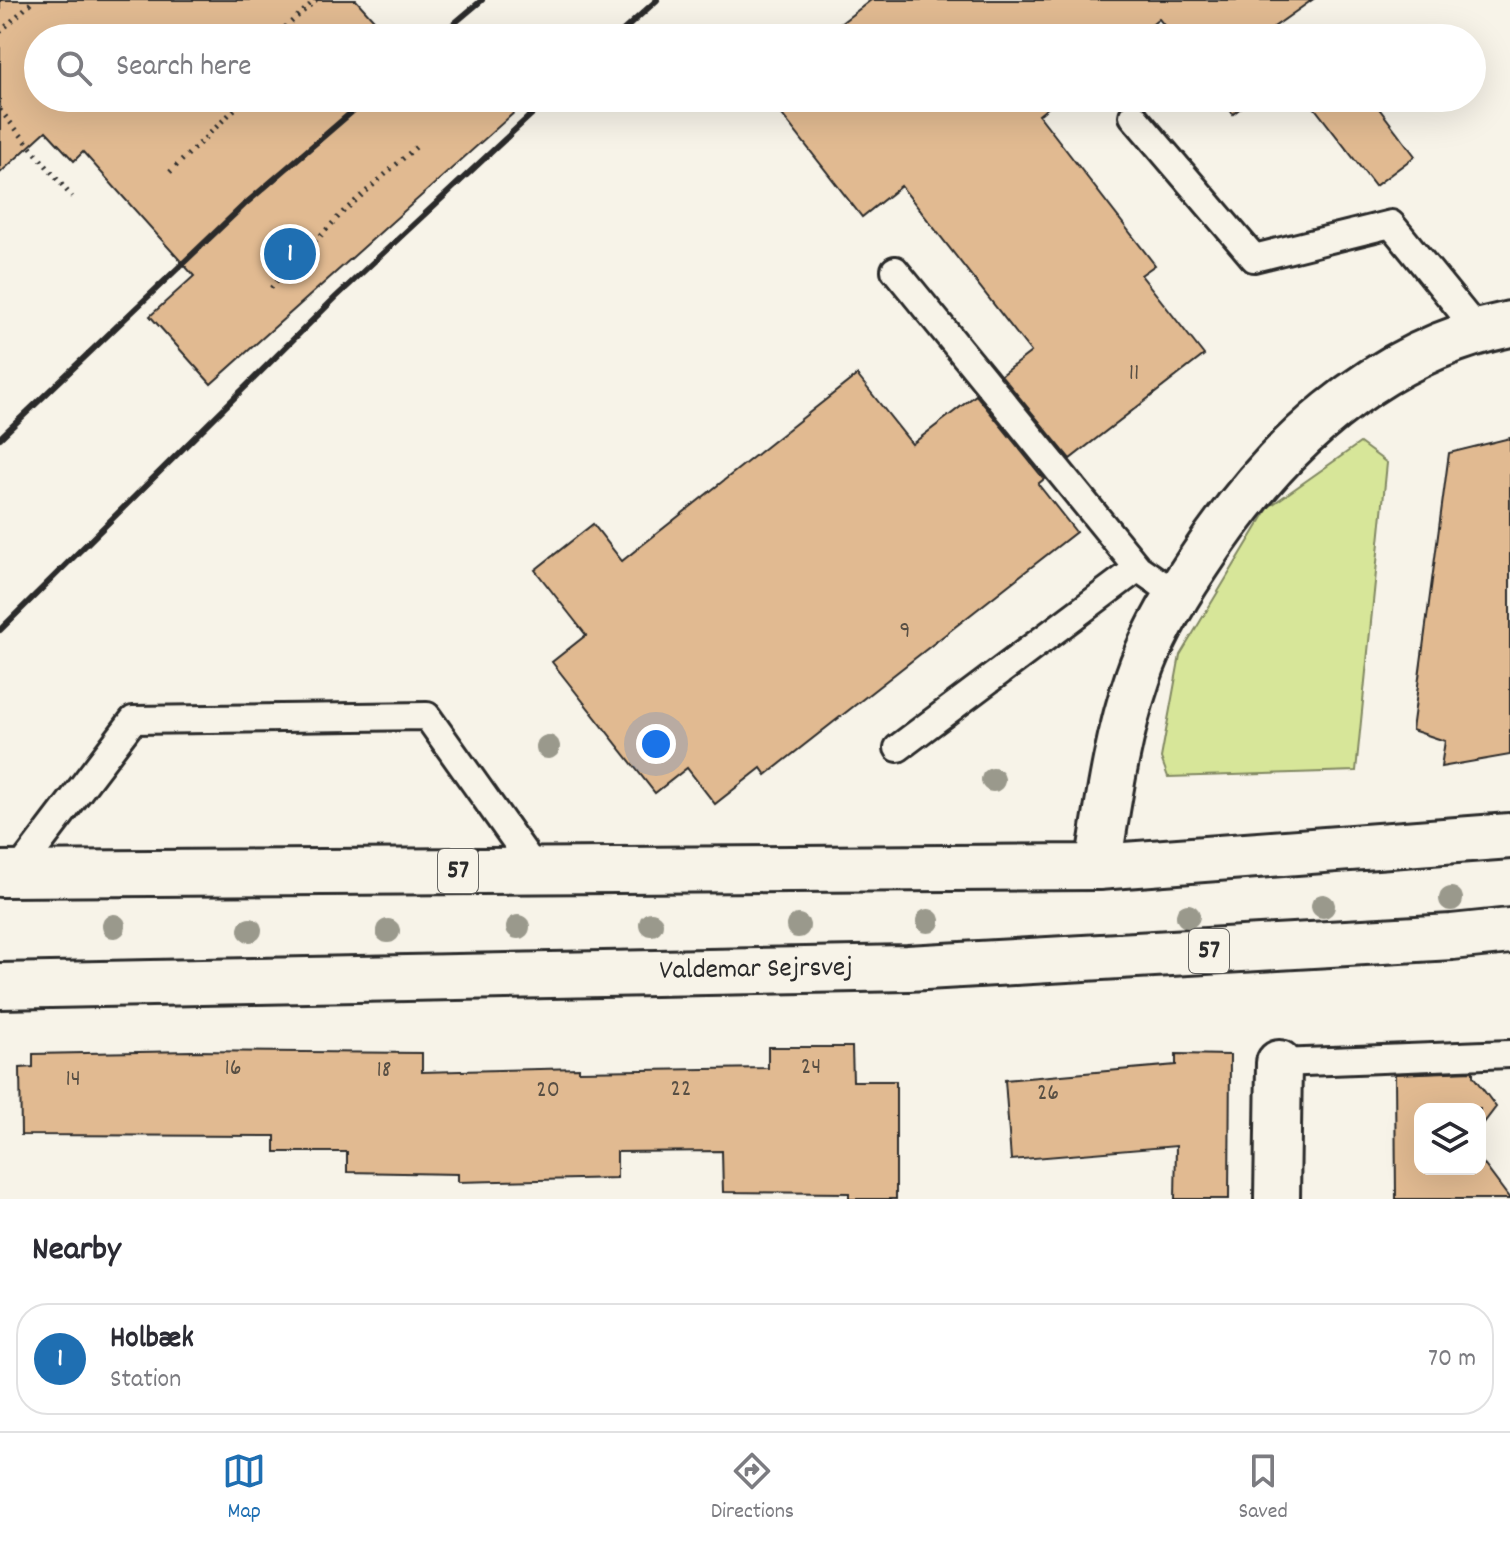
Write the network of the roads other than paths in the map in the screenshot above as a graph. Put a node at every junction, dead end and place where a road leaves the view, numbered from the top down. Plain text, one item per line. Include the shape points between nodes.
1 (1133, 116) dead end
2 (895, 270) dead end
3 (1501, 320) edge
4 (1138, 568) junction
5 (1177, 595) junction
6 (898, 748) dead end
7 (1510, 836) edge
8 (1098, 867) junction
9 (537, 871) junction
10 (8, 874) edge
11 (1510, 931) edge
12 (0, 986) edge
13 (1510, 1054) edge
14 (1279, 1063) joint
15 (1277, 1199) edge

1 - 3 lane via 1254,258 1391,224
2 - 4 lane
3 - 5 main road via 1386,371 1319,420 1237,506
4 - 5 lane
4 - 6 lane
5 - 8 main road via 1138,677
7 - 8 main road, 57
8 - 9 main road, 57
9 - 10 main road, 57
9 - 10 lane via 427,716 133,720
11 - 12 main road, Valdemar Sejrsvej / 57 via 908,968
13 - 14 lane
14 - 15 main road

